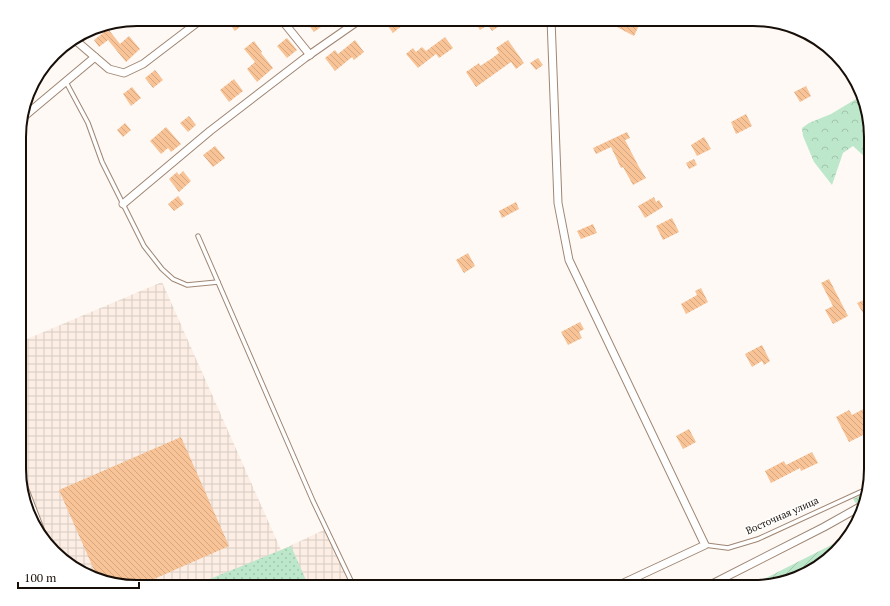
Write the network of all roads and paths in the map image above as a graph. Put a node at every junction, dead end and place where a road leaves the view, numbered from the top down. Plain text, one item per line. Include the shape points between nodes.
1 (193, 26) edge
2 (287, 26) edge
3 (352, 26) edge
4 (551, 26) edge
5 (78, 43) edge
6 (310, 55) junction
7 (95, 57) junction
8 (66, 81) junction
9 (29, 112) edge
10 (123, 204) junction
11 (198, 236) dead end
12 (218, 282) junction
13 (862, 491) edge
14 (856, 512) edge
15 (705, 545) junction
16 (351, 580) edge
17 (630, 580) edge
18 (720, 580) edge

1 - 7 street via 143,64 124,73 109,69
2 - 6 street
3 - 6 street
4 - 15 street via 558,203 568,260
5 - 7 street
6 - 10 street via 210,131
7 - 8 street
8 - 9 street
8 - 10 lane via 88,122 102,162
10 - 12 lane via 144,246 162,270 173,279 187,285
11 - 12 lane
12 - 16 lane via 313,501
13 - 15 lane, Восточная улица via 758,538 728,548
14 - 18 street
15 - 17 street

